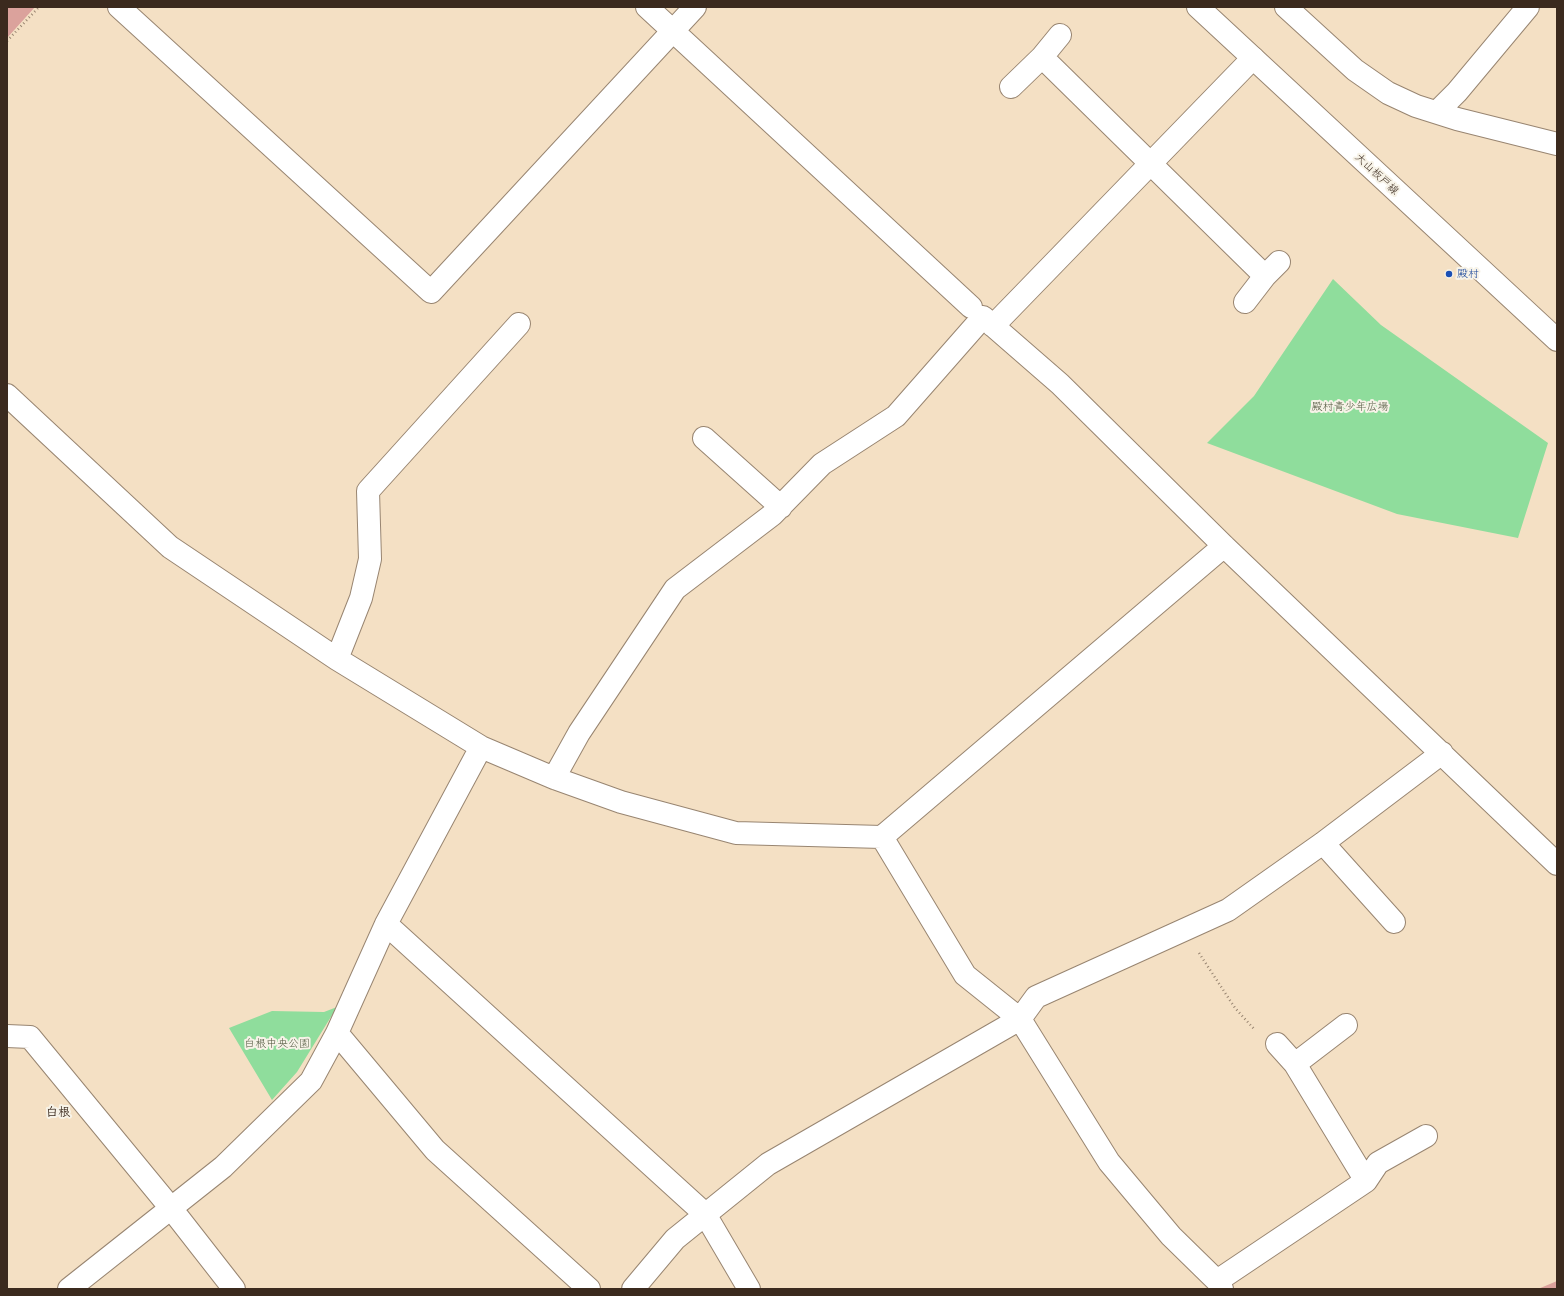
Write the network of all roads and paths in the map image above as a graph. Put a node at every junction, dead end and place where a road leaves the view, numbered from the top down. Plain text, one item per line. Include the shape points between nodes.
1 (39, 7) edge
2 (119, 7) edge
3 (647, 7) edge
4 (696, 7) edge
5 (1198, 7) edge
6 (1286, 7) edge
7 (1528, 7) edge
8 (673, 31) junction
9 (1060, 35) dead end
10 (7, 42) edge
11 (1042, 57) junction
12 (1253, 58) junction
13 (1011, 87) dead end
14 (1437, 112) junction
15 (1557, 144) edge
16 (1151, 162) junction
17 (1245, 302) dead end
18 (971, 307) dead end
19 (519, 324) dead end
20 (992, 326) junction
21 (1557, 340) edge
22 (7, 395) edge
23 (704, 438) dead end
24 (781, 506) junction
25 (1224, 546) junction
26 (337, 659) junction
27 (481, 747) junction
28 (1442, 753) junction
29 (554, 778) junction
30 (882, 837) junction
31 (1323, 843) junction
32 (1557, 864) edge
33 (1394, 922) dead end
34 (386, 924) junction
35 (1184, 930) junction
36 (1020, 1019) junction
37 (1346, 1025) dead end
38 (337, 1033) junction
39 (7, 1036) edge
40 (1268, 1040) joint
41 (1296, 1064) junction
42 (1426, 1136) dead end
43 (1366, 1181) junction
44 (170, 1207) junction
45 (705, 1214) junction
46 (1220, 1285) edge
47 (69, 1289) edge
48 (234, 1289) edge
49 (589, 1289) edge
50 (633, 1289) edge
51 (749, 1289) edge

1 - 10 path
2 - 8 street via 431,292
3 - 8 street
4 - 8 street
5 - 12 street, 大山板戸線
6 - 14 street via 1355,70 1388,93
7 - 14 street via 1457,92
8 - 18 street
9 - 11 street
11 - 13 street
11 - 16 street
12 - 16 street
12 - 21 street, 大山板戸線
14 - 15 street
16 - 17 street via 1272,269
16 - 20 street
19 - 26 street via 368,491 370,559 361,598
20 - 24 street via 983,317 896,416 822,464
20 - 25 street via 1060,384
22 - 26 street via 170,547
23 - 24 street
24 - 29 street via 675,589 579,733
25 - 28 street
25 - 30 street
26 - 27 street
27 - 29 street
27 - 34 street
28 - 31 street
28 - 32 street
29 - 30 street via 621,802 736,833
30 - 36 street via 965,976
31 - 33 street
31 - 35 street via 1228,910
34 - 38 street
34 - 45 street
35 - 36 street via 1036,997
35 - 40 path via 1235,1008
36 - 45 street via 768,1164
36 - 46 street via 1109,1162 1171,1236
37 - 41 street
38 - 44 street via 311,1081 222,1167
38 - 49 street via 435,1150
39 - 44 street via 30,1037
40 - 41 street
41 - 43 street
42 - 43 street via 1378,1163
43 - 46 street
44 - 47 street
44 - 48 street
45 - 50 street via 674,1239
45 - 51 street

